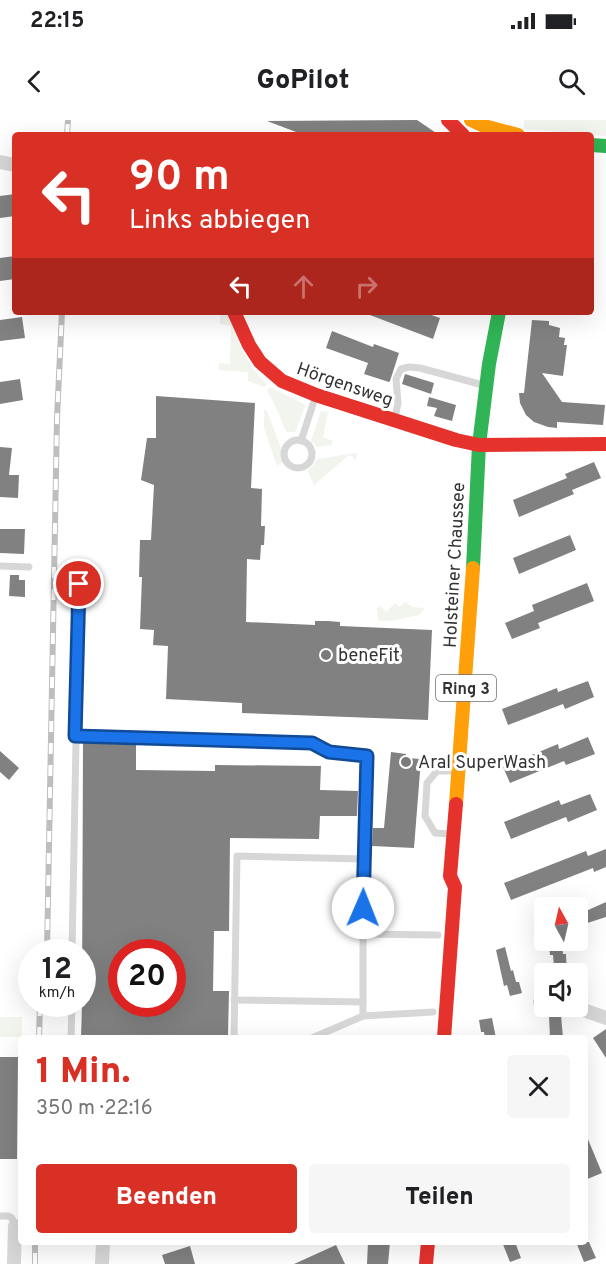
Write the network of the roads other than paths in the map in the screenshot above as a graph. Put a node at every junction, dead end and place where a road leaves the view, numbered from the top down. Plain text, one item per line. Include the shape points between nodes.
1 (448, 120) edge
2 (480, 125) edge
3 (504, 129) edge
4 (460, 132) edge
5 (235, 315) edge
6 (498, 315) edge
7 (484, 320) dead end
8 (489, 364) junction
9 (487, 386) junction
10 (316, 395) junction
11 (394, 421) junction
12 (301, 441) junction
13 (606, 444) edge
14 (479, 445) junction
15 (0, 566) edge
16 (29, 567) dead end
17 (79, 584) dead end
18 (75, 736) junction
19 (460, 771) junction
20 (454, 834) junction
21 (363, 859) junction
22 (450, 876) junction
23 (362, 934) junction
24 (438, 935) junction
25 (72, 939) edge
26 (234, 1000) junction
27 (363, 1002) junction
28 (433, 1012) junction
29 (588, 1012) edge
30 (363, 1016) junction
31 (72, 1017) edge
32 (606, 1018) edge
33 (71, 1035) edge
34 (234, 1035) edge
35 (319, 1035) edge
36 (434, 1035) edge
37 (444, 1035) edge
38 (0, 1216) edge
39 (15, 1226) joint
40 (103, 1245) edge
41 (428, 1245) edge
42 (15, 1264) edge
43 (102, 1264) edge
44 (426, 1264) edge

1 - 4 main road
2 - 3 main road
5 - 10 main road, Hörgensweg via 249,345 267,370
6 - 8 main road, Holsteiner Chaussee / Ring 3
7 - 8 main road, Holsteiner Chaussee / Ring 3
8 - 9 main road, Holsteiner Chaussee / Ring 3
9 - 11 lane via 420,368 401,369 396,379 398,403
9 - 14 main road, Holsteiner Chaussee / Ring 3
10 - 11 main road, Hörgensweg
10 - 12 lane
11 - 14 main road, Hörgensweg
12 - 12 lane via 290,443 285,452 288,463 294,467 306,465 311,459 309,446
13 - 14 main road, Hörgensweg
14 - 19 main road, Holsteiner Chaussee / Ring 3
15 - 16 lane
17 - 18 lane
18 - 21 lane via 312,743 329,752 367,756
18 - 25 lane
19 - 20 main road, Holsteiner Chaussee / Ring 3
19 - 20 lane via 437,771 427,783 425,816 435,832
20 - 22 main road, Holsteiner Chaussee / Ring 3
21 - 23 lane
21 - 26 lane via 237,856
22 - 24 main road, Holsteiner Chaussee / Ring 3 via 442,886
22 - 37 main road, Holsteiner Chaussee / Ring 3 via 455,886
23 - 24 lane
23 - 27 lane
24 - 28 main road, Holsteiner Chaussee / Ring 3
26 - 27 lane
26 - 34 lane
27 - 30 lane
28 - 30 lane
28 - 36 main road, Holsteiner Chaussee / Ring 3
29 - 32 street
30 - 35 lane
31 - 33 lane
38 - 39 lane via 12,1218
39 - 42 street
40 - 43 street
41 - 44 main road

